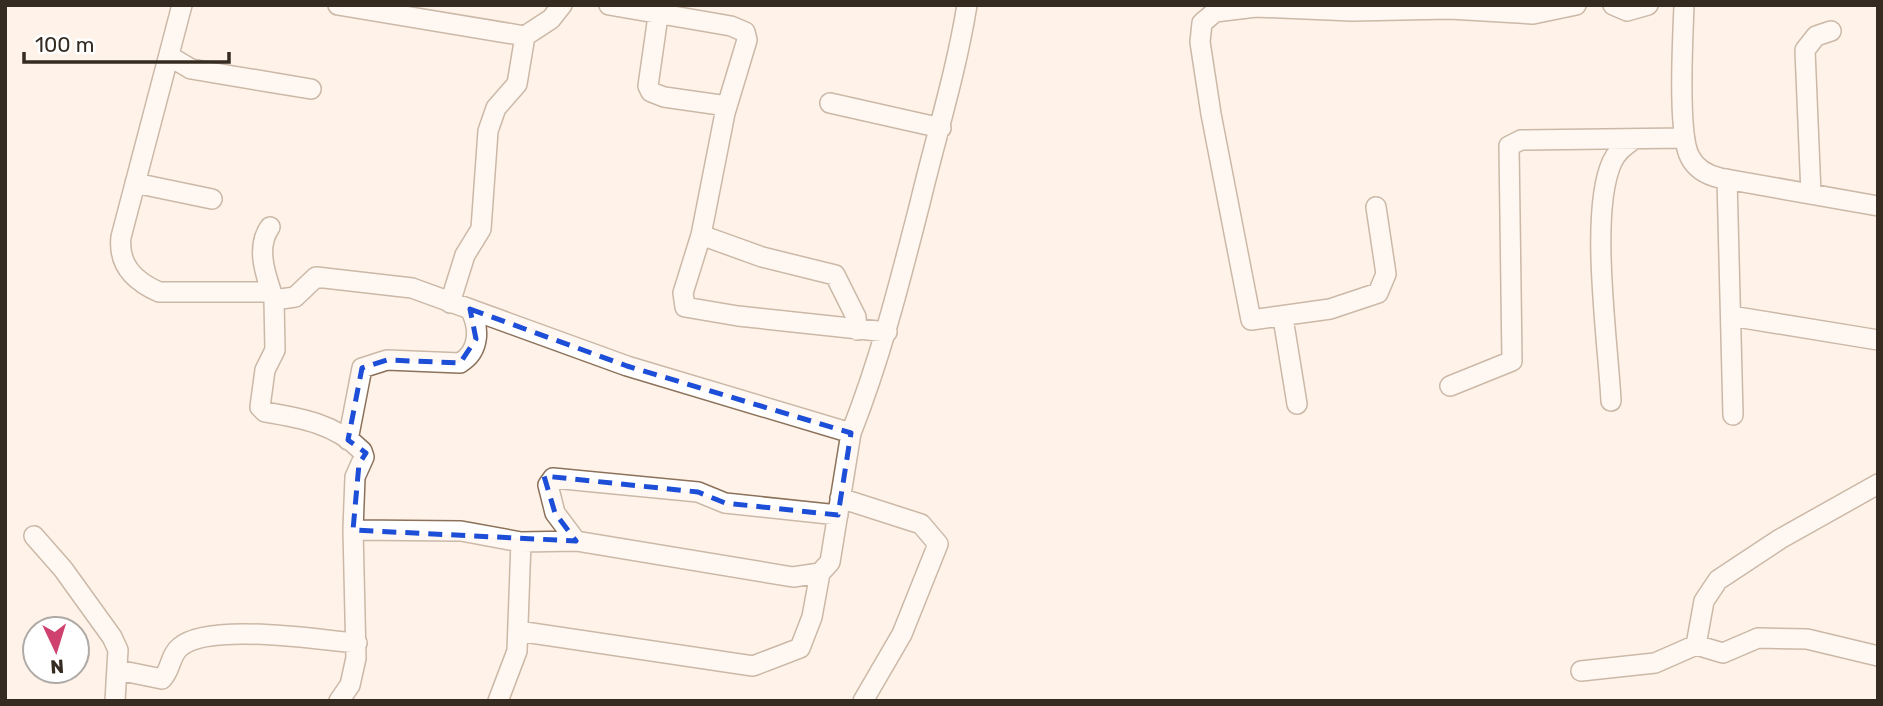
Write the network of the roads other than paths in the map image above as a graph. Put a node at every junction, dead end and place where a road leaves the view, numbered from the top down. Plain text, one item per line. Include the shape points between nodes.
1 (182, 5) edge
2 (338, 5) edge
3 (562, 5) edge
4 (609, 5) edge
5 (967, 5) edge
6 (1576, 5) edge
7 (1613, 5) edge
8 (1648, 5) edge
9 (1685, 5) edge
10 (1256, 6) edge
11 (658, 16) junction
12 (1831, 30) dead end
13 (524, 36) junction
14 (169, 56) junction
15 (312, 89) dead end
16 (830, 103) dead end
17 (727, 106) junction
18 (941, 128) junction
19 (1684, 138) junction
20 (1634, 139) junction
21 (1727, 179) junction
22 (135, 183) junction
23 (1811, 194) junction
24 (212, 199) dead end
25 (1878, 206) edge
26 (1376, 207) dead end
27 (270, 227) dead end
28 (701, 235) junction
29 (273, 296) junction
30 (450, 303) junction
31 (470, 309) junction
32 (1731, 316) junction
33 (1283, 318) junction
34 (857, 330) junction
35 (887, 332) junction
36 (1878, 340) edge
37 (1450, 386) dead end
38 (1611, 401) dead end
39 (1297, 404) dead end
40 (1733, 415) dead end
41 (851, 433) junction
42 (348, 440) junction
43 (1878, 484) edge
44 (839, 506) junction
45 (353, 530) junction
46 (34, 536) dead end
47 (521, 541) junction
48 (576, 541) junction
49 (820, 573) junction
50 (518, 631) junction
51 (357, 643) junction
52 (1696, 645) junction
53 (1878, 656) edge
54 (118, 670) junction
55 (1581, 671) dead end
56 (115, 701) edge
57 (339, 701) edge
58 (498, 701) edge
59 (863, 701) edge

1 - 14 street
2 - 13 street
3 - 13 street via 551,19
4 - 11 street
5 - 18 street
6 - 10 street via 1533,14
7 - 8 street via 1627,11
9 - 19 street
10 - 33 street via 1215,12 1202,23 1200,42 1249,318 1256,322
11 - 17 street via 648,86 651,92
11 - 17 street via 721,24 745,32 747,40
12 - 23 street via 1816,36 1805,50
13 - 30 street via 517,84 496,108 488,131 481,229 465,255
14 - 15 street via 191,69
14 - 22 street
16 - 18 street
17 - 28 street
18 - 35 street
19 - 20 street
19 - 21 street via 1694,164 1709,176
20 - 37 street via 1521,140 1509,146 1512,361
20 - 38 street via 1612,164 1601,212
21 - 23 street
21 - 32 street
22 - 24 street
22 - 29 street via 119,251 144,285 159,292
23 - 25 street
26 - 33 street via 1386,274 1383,287 1358,302
27 - 29 street via 262,243
28 - 34 street via 762,257 835,275 856,317
28 - 34 street via 683,293 685,307
29 - 30 street via 295,297 316,277 412,288
29 - 42 street via 275,350 265,369 260,407 265,412 307,419
30 - 31 street
31 - 41 street via 627,366
31 - 42 street via 477,339 471,355 460,363 387,360 362,368
32 - 36 street
32 - 40 street
33 - 39 street
34 - 35 street
35 - 41 street
41 - 44 street
42 - 45 street via 364,457 357,468
43 - 52 street via 1718,580 1704,601
44 - 48 street via 725,503 698,492 553,478 548,485 555,513
44 - 49 street via 830,562
44 - 59 street via 921,524 938,544 902,634
45 - 47 street via 461,531
45 - 51 street
46 - 54 street via 64,569 112,638 118,650
47 - 48 street
47 - 50 street
48 - 49 street via 793,577
49 - 50 street via 812,617 800,648 753,666
50 - 58 street via 517,652
51 - 54 street via 225,634 183,644 162,679
51 - 57 street via 355,672
52 - 53 street via 1723,653 1758,638 1807,639
52 - 55 street via 1655,663
54 - 56 street

